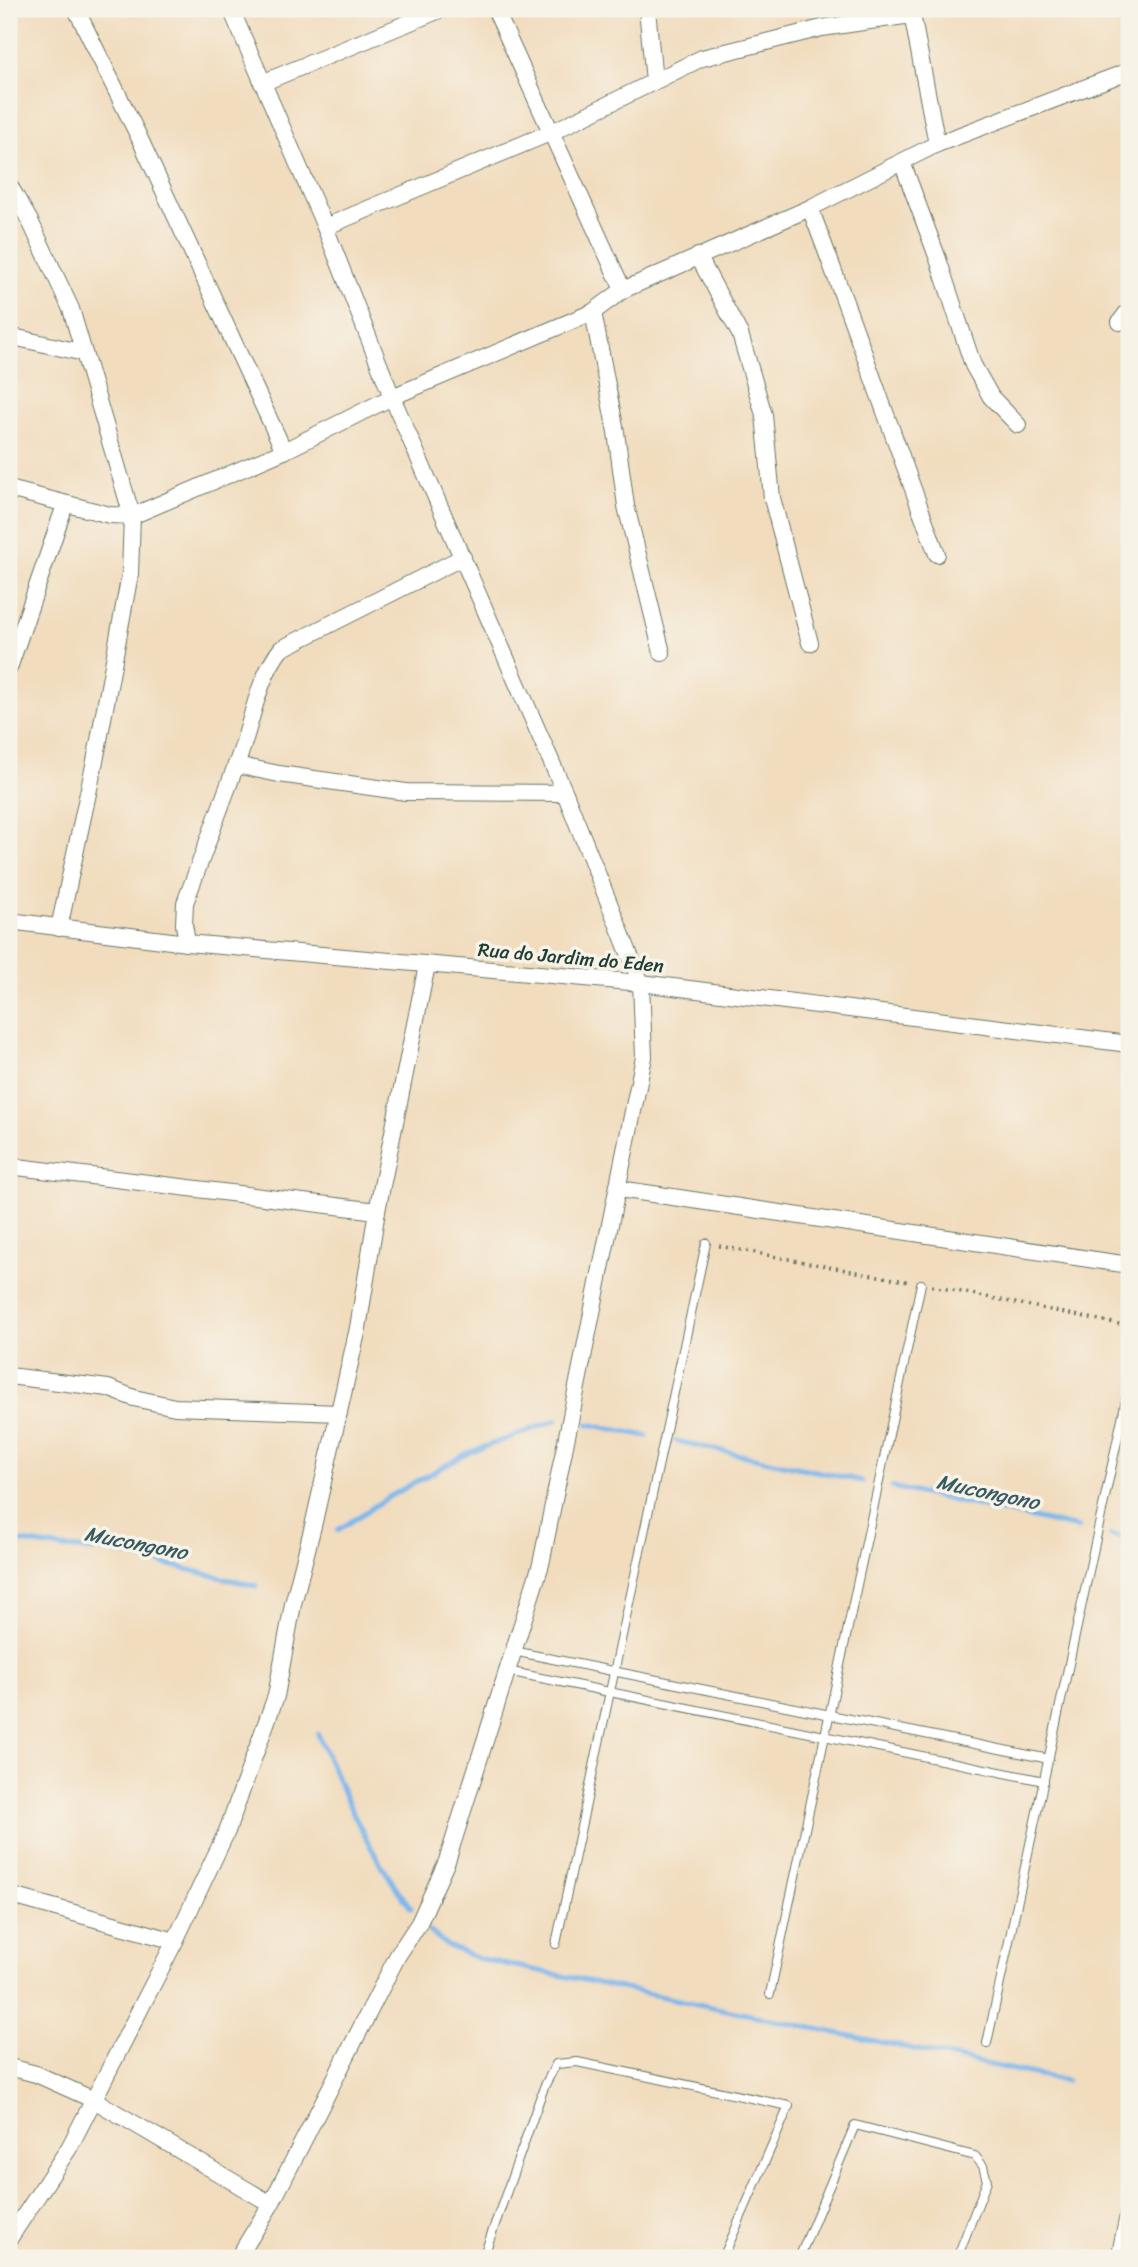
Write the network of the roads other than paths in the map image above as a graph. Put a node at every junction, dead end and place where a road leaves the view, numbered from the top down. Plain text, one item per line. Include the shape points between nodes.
1 (76, 9) edge
2 (231, 9) edge
3 (442, 9) edge
4 (495, 9) edge
5 (648, 9) edge
6 (911, 12) edge
7 (1129, 71) edge
8 (654, 82) junction
9 (262, 83) junction
10 (552, 132) junction
11 (937, 144) junction
12 (902, 162) junction
13 (9, 185) edge
14 (810, 208) junction
15 (325, 227) junction
16 (698, 256) junction
17 (623, 290) junction
18 (593, 312) junction
19 (9, 336) edge
20 (84, 354) junction
21 (392, 397) junction
22 (1018, 425) dead end
23 (284, 452) junction
24 (9, 489) edge
25 (65, 505) junction
26 (132, 516) junction
27 (937, 554) dead end
28 (463, 557) junction
29 (810, 643) dead end
30 (662, 653) dead end
31 (9, 668) edge
32 (236, 765) junction
33 (565, 793) junction
34 (9, 921) edge
35 (59, 928) junction
36 (187, 943) junction
37 (427, 965) junction
38 (641, 984) junction
39 (1129, 1044) edge
40 (9, 1166) edge
41 (619, 1189) junction
42 (377, 1211) junction
43 (706, 1243) dead end
44 (1129, 1265) edge
45 (921, 1284) dead end
46 (9, 1376) edge
47 (1129, 1386) edge
48 (339, 1413) junction
49 (513, 1651) junction
50 (507, 1671) junction
51 (614, 1671) junction
52 (610, 1692) junction
53 (830, 1714) junction
54 (825, 1737) junction
55 (1049, 1759) junction
56 (1044, 1781) junction
57 (9, 1895) edge
58 (175, 1941) junction
59 (556, 1944) dead end
60 (770, 1994) dead end
61 (987, 2043) dead end
62 (9, 2067) edge
63 (94, 2100) junction
64 (271, 2204) junction
65 (1129, 2211) edge
66 (9, 2239) edge
67 (239, 2258) edge
68 (483, 2258) edge
69 (723, 2258) edge
70 (799, 2258) edge
71 (957, 2258) edge
72 (1119, 2258) edge

1 - 23 street
2 - 9 street
3 - 9 street
4 - 10 street
5 - 8 street
6 - 8 street via 822,28 702,58
6 - 11 street
7 - 11 street
8 - 10 street
9 - 15 street
10 - 15 street
10 - 17 street
11 - 12 street
12 - 14 street
12 - 22 street via 973,365 991,397
13 - 20 street via 71,309
14 - 16 street
14 - 27 street
15 - 21 street
16 - 17 street
16 - 29 street via 740,334 764,415 772,498
17 - 18 street
18 - 21 street
18 - 30 street via 626,506
19 - 20 street
20 - 26 street
21 - 23 street
21 - 28 street
23 - 26 street
24 - 25 street
25 - 26 street
25 - 31 street
26 - 35 street via 130,574
28 - 32 street via 281,649 270,664
28 - 33 street
32 - 33 street via 406,792
32 - 36 street via 185,903
33 - 38 street
34 - 35 street, Rua do Jardim do Eden
35 - 36 street, Rua do Jardim do Eden
36 - 37 street, Rua do Jardim do Eden
37 - 38 street, Rua do Jardim do Eden
37 - 42 street
38 - 39 street, Rua do Jardim do Eden
38 - 41 street via 644,1058
40 - 42 street
41 - 44 street
41 - 49 street via 541,1564
42 - 48 street
43 - 51 lane
45 - 53 lane
46 - 48 street via 108,1388 175,1407
47 - 55 lane
48 - 58 street via 276,1696 227,1831
49 - 50 street
49 - 51 lane
50 - 52 lane
50 - 64 street via 459,1825 419,1923 398,1955
51 - 52 lane
51 - 53 lane
52 - 54 lane
52 - 59 lane
53 - 54 lane
53 - 55 lane
54 - 56 lane
54 - 60 lane
55 - 56 lane
56 - 61 lane
57 - 58 street
58 - 63 street
62 - 63 street
63 - 64 street
63 - 66 street
64 - 67 street
65 - 72 street
68 - 69 lane via 544,2087 556,2064 577,2062 789,2106
70 - 71 lane via 855,2125 975,2155 987,2181

